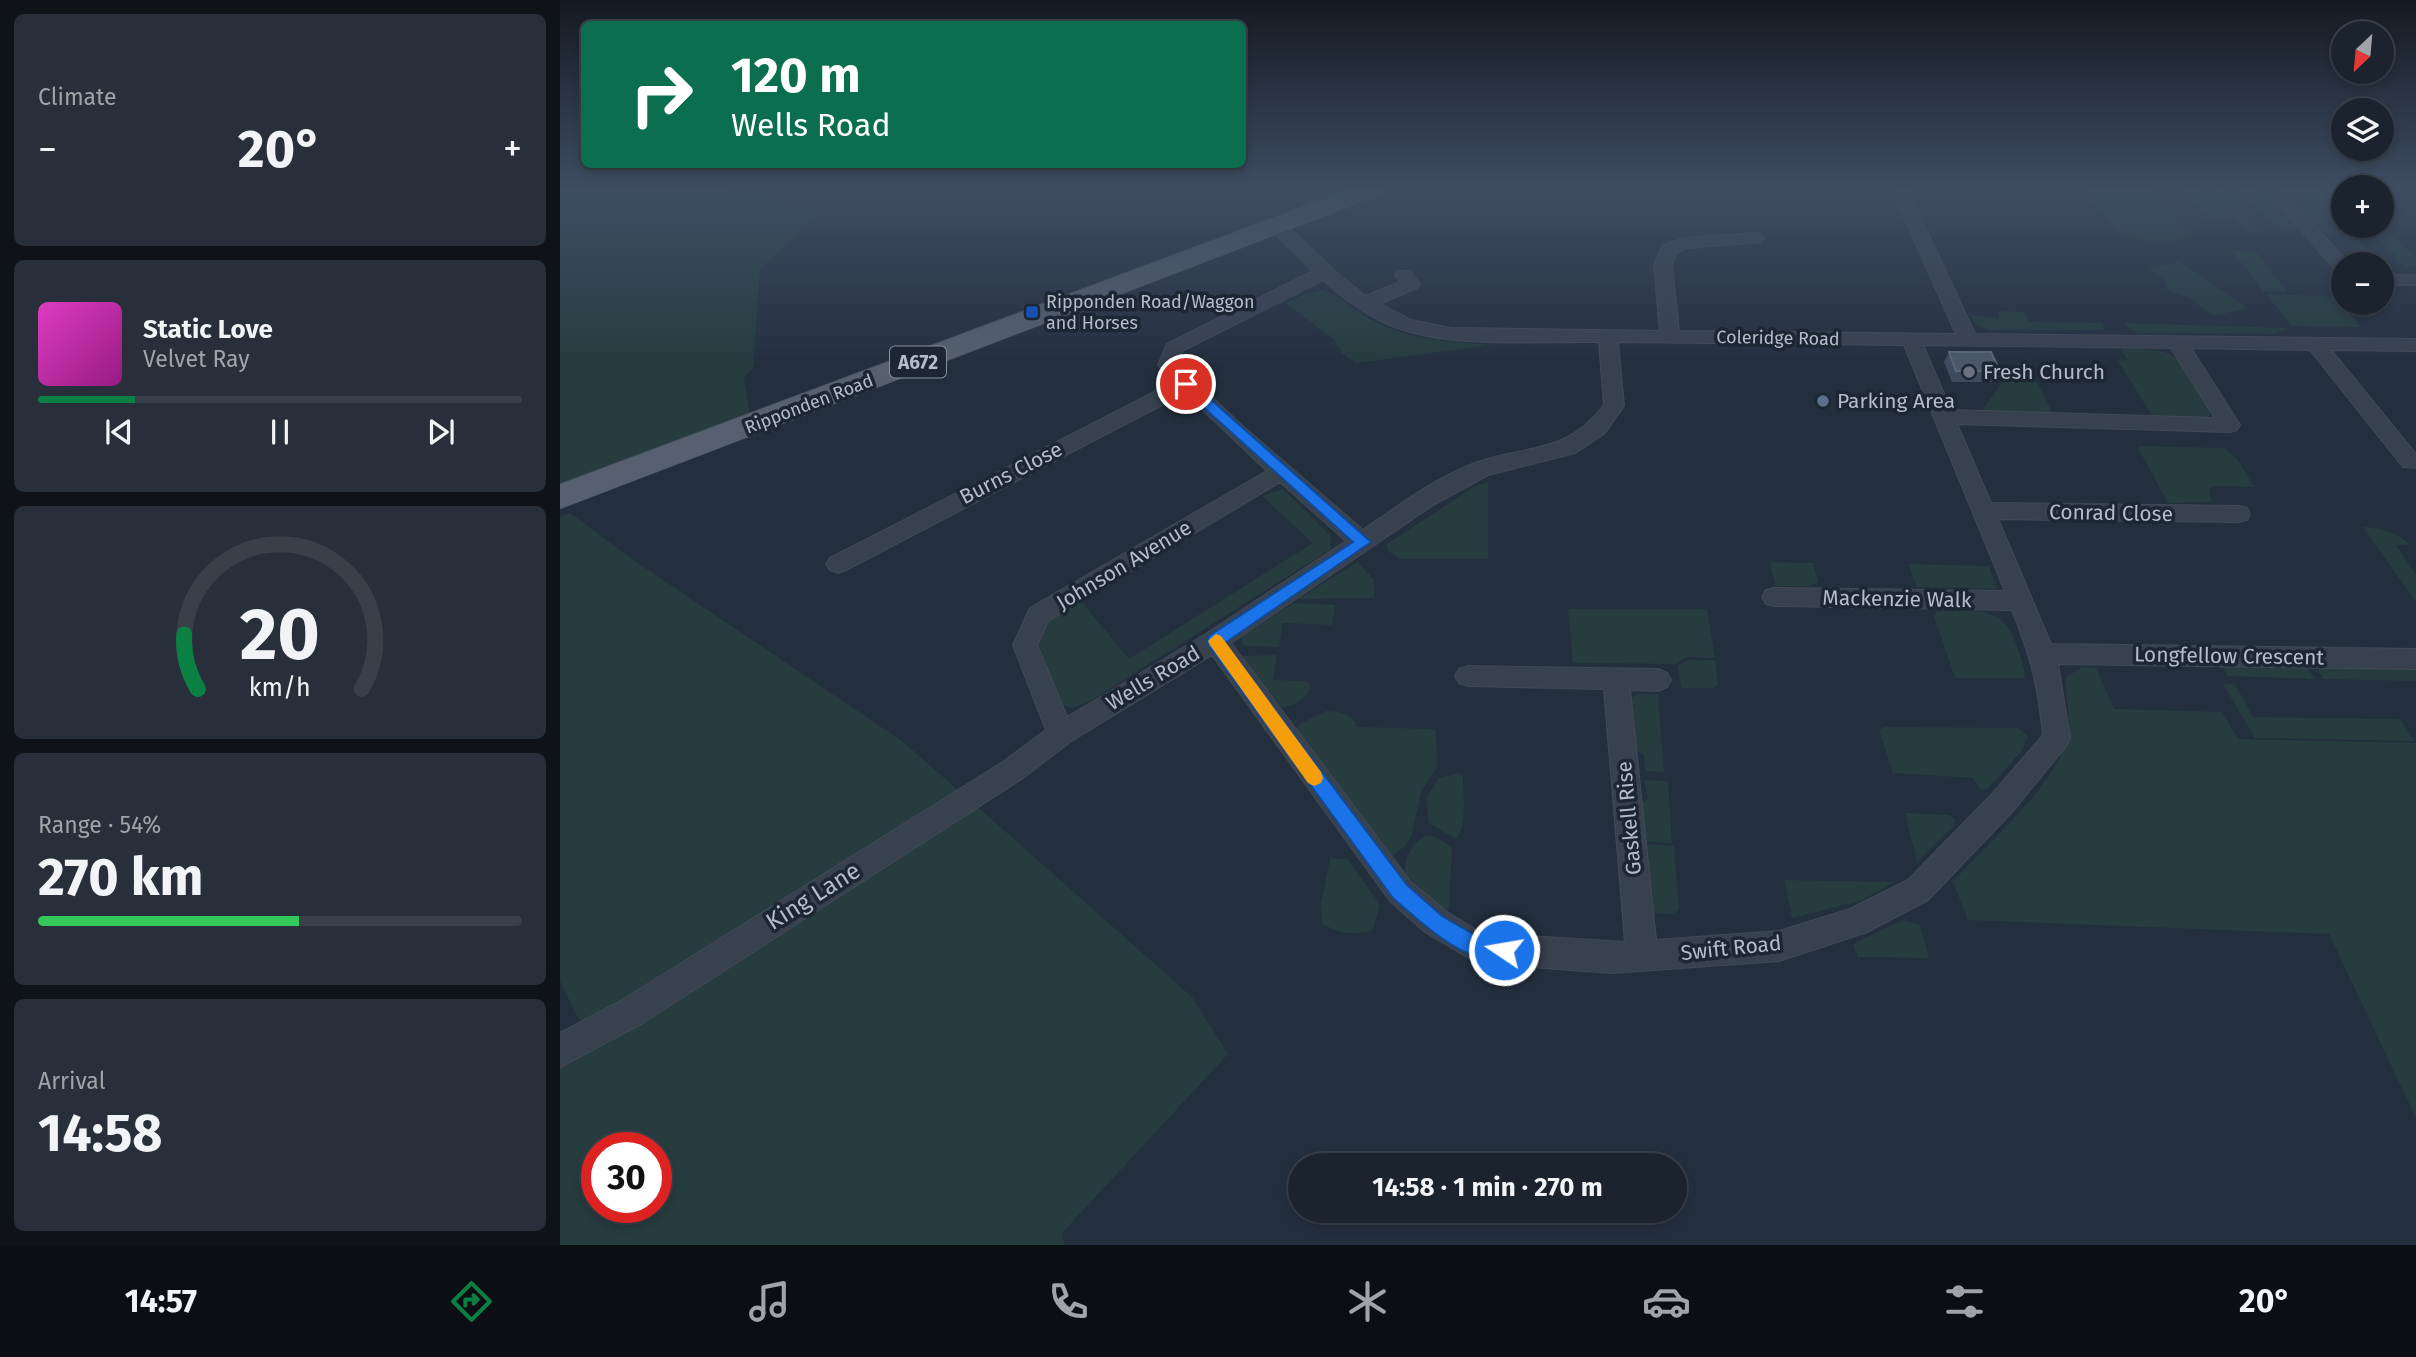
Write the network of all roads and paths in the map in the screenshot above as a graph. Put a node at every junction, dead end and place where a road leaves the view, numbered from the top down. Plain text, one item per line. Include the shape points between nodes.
1 (1215, 248) edge
2 (1300, 248) edge
3 (1672, 248) edge
4 (1927, 248) edge
5 (1325, 272) junction
6 (1404, 275) dead end
7 (2394, 280) edge
8 (2416, 280) edge
9 (1366, 303) junction
10 (1608, 336) junction
11 (1670, 337) junction
12 (1968, 339) junction
13 (1911, 340) junction
14 (2177, 342) junction
15 (2316, 344) junction
16 (2416, 345) edge
17 (1186, 384) junction
18 (1943, 417) junction
19 (2411, 462) dead end
20 (1283, 471) junction
21 (560, 498) edge
22 (1984, 511) junction
23 (2239, 514) dead end
24 (1363, 542) junction
25 (838, 564) dead end
26 (1774, 597) dead end
27 (2021, 601) junction
28 (1215, 641) junction
29 (2043, 654) junction
30 (2416, 659) edge
31 (1468, 676) dead end
32 (1616, 680) junction
33 (1658, 680) dead end
34 (1061, 734) junction
35 (1642, 956) junction
36 (560, 1051) edge

1 - 21 main road, Ripponden Road / A672
2 - 5 street, Coleridge Road
3 - 11 street via 1663,266
4 - 12 street
5 - 9 street, Coleridge Road
5 - 17 street via 1174,348 1168,365
6 - 9 street via 1411,284
7 - 8 street
9 - 10 street, Coleridge Road via 1398,322 1450,334
10 - 11 street, Coleridge Road
10 - 24 street, Wells Road via 1614,406 1597,429 1568,448 1481,469 1425,499
11 - 13 street, Coleridge Road
12 - 13 street, Coleridge Road
12 - 14 street, Coleridge Road
13 - 18 street, Swift Road
14 - 15 street, Coleridge Road
14 - 18 street via 2231,425
15 - 16 street, Coleridge Road
15 - 19 street
17 - 20 street
17 - 25 street, Burns Close
18 - 22 street, Swift Road
20 - 24 street
20 - 34 street, Johnson Avenue via 1039,615 1025,645
22 - 23 street, Conrad Close
22 - 27 street, Swift Road
24 - 28 street, Wells Road
26 - 27 street, Mackenzie Walk
27 - 29 street, Swift Road
28 - 34 street, Wells Road
28 - 35 street, Swift Road via 1400,891 1436,922 1477,948 1583,957
29 - 30 street, Longfellow Crescent
29 - 35 street, Swift Road via 2057,738 1918,890 1856,922 1779,946
31 - 32 street
32 - 33 street
32 - 35 street, Gaskell Rise
34 - 36 street, King Lane via 1013,770 630,1013

